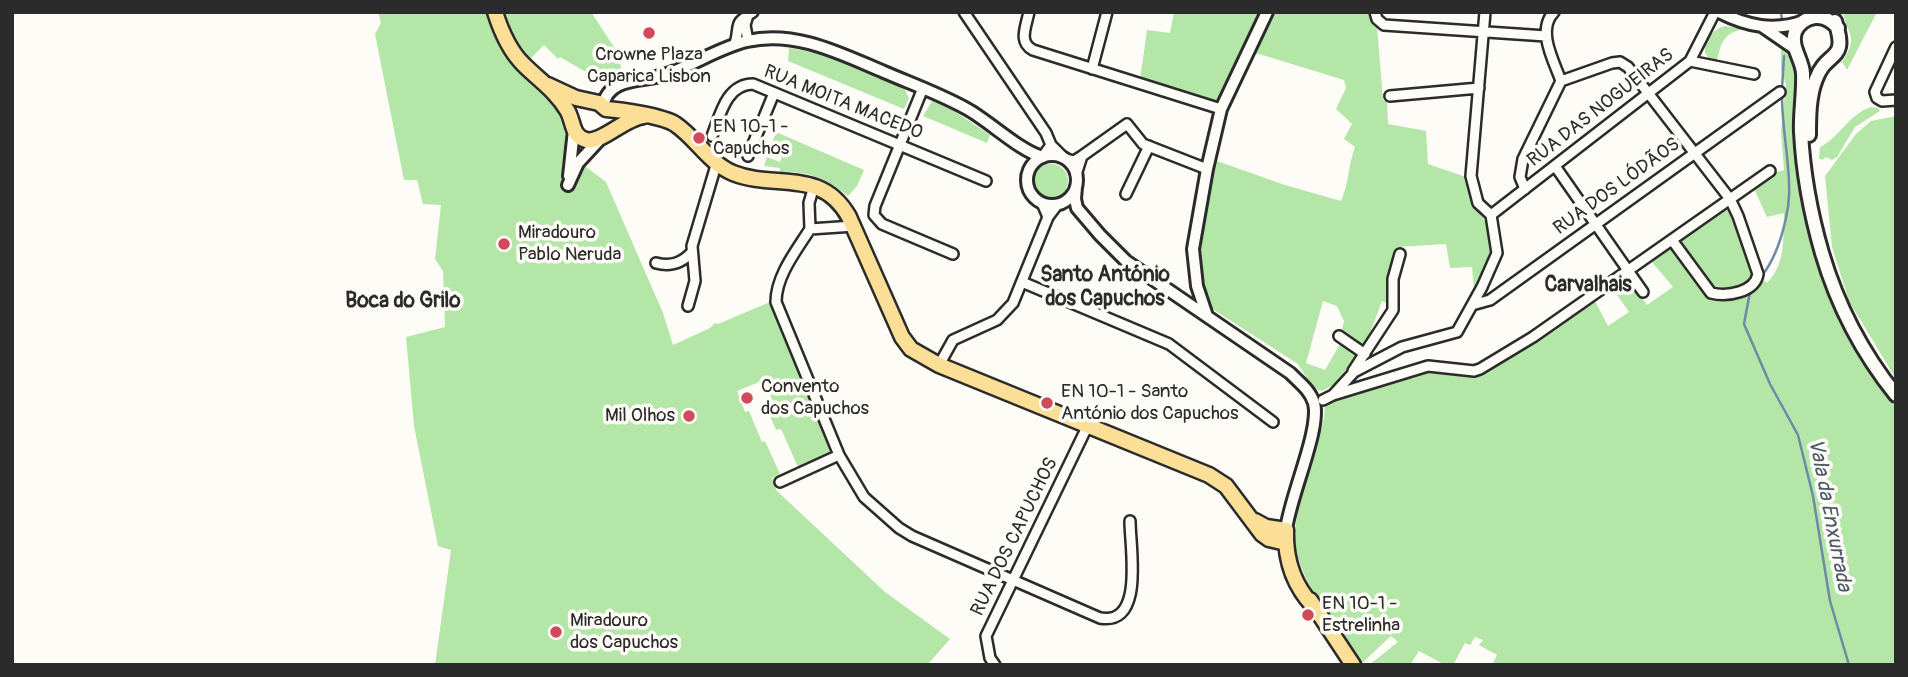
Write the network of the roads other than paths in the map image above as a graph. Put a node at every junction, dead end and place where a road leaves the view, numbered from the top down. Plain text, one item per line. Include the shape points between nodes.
1 (495, 12) edge
2 (964, 12) edge
3 (1029, 12) edge
4 (1107, 12) edge
5 (1267, 12) edge
6 (1485, 12) edge
7 (1554, 12) edge
8 (1717, 12) edge
9 (1833, 12) edge
10 (750, 14) edge
11 (1377, 17) edge
12 (1808, 17) edge
13 (1763, 27) junction
14 (1838, 28) junction
15 (1484, 32) junction
16 (1546, 36) junction
17 (748, 41) junction
18 (736, 44) junction
19 (1896, 47) edge
20 (1796, 51) junction
21 (1690, 61) junction
22 (1827, 62) junction
23 (1092, 69) junction
24 (1754, 74) dead end
25 (1561, 80) junction
26 (548, 85) junction
27 (923, 88) junction
28 (1479, 88) junction
29 (1780, 92) dead end
30 (774, 93) junction
31 (1649, 93) junction
32 (1390, 96) dead end
33 (1896, 100) edge
34 (597, 104) junction
35 (1220, 109) junction
36 (645, 116) junction
37 (573, 124) junction
38 (604, 136) junction
39 (712, 136) dead end
40 (900, 145) junction
41 (1051, 145) junction
42 (1149, 146) junction
43 (1024, 149) junction
44 (1694, 153) junction
45 (748, 156) dead end
46 (1043, 156) junction
47 (1082, 156) junction
48 (1064, 158) junction
49 (717, 162) junction
50 (1031, 166) junction
51 (1555, 166) junction
52 (1207, 169) junction
53 (1770, 171) dead end
54 (1076, 175) junction
55 (986, 181) dead end
56 (814, 186) junction
57 (1076, 187) junction
58 (1525, 189) junction
59 (1126, 194) dead end
60 (1730, 199) junction
61 (1042, 203) junction
62 (1059, 204) junction
63 (1077, 208) junction
64 (1491, 215) junction
65 (1048, 217) junction
66 (1594, 225) junction
67 (853, 226) junction
68 (810, 229) junction
69 (1672, 240) junction
70 (692, 252) junction
71 (953, 254) dead end
72 (1400, 254) dead end
73 (656, 263) dead end
74 (1628, 271) junction
75 (1022, 282) junction
76 (1197, 286) junction
77 (1643, 292) dead end
78 (1189, 301) junction
79 (1201, 301) junction
80 (1472, 305) junction
81 (688, 306) dead end
82 (1209, 319) junction
83 (1339, 336) dead end
84 (1364, 354) junction
85 (939, 365) junction
86 (1350, 375) junction
87 (1896, 386) edge
88 (1333, 395) junction
89 (1896, 395) edge
90 (1319, 404) junction
91 (1273, 422) dead end
92 (1088, 425) junction
93 (839, 455) junction
94 (780, 482) dead end
95 (1130, 521) dead end
96 (1286, 536) junction
97 (1012, 580) junction
98 (995, 665) edge
99 (1353, 665) edge

1 - 26 main road via 516,55
2 - 41 street
3 - 23 street via 1023,40 1029,48
4 - 23 street
5 - 35 street
6 - 15 street
7 - 16 street
8 - 13 street
8 - 21 street, RUA DAS NOGUEIRAS
9 - 14 main road
10 - 17 street via 745,25
10 - 18 street via 738,23
11 - 15 street via 1387,25
12 - 13 street via 1784,27
12 - 14 main road via 1825,18
12 - 20 main road via 1794,35
13 - 20 street
14 - 22 main road via 1840,46
15 - 16 street
15 - 28 street
16 - 25 street
17 - 18 street
17 - 27 street via 783,38 808,42
18 - 34 street via 666,74 628,82 610,90
19 - 33 street via 1876,89 1882,101
20 - 22 main road via 1810,63
20 - 89 main road via 1802,73 1804,158 1822,253 1860,341
21 - 24 street
21 - 31 street, RUA DAS NOGUEIRAS
22 - 87 main road via 1814,84 1809,132 1823,234 1860,332
23 - 35 street
25 - 31 street via 1620,62
25 - 58 street via 1523,159 1520,177
26 - 34 main road
26 - 37 main road
27 - 40 street
27 - 43 street via 972,112
28 - 32 street
28 - 64 street via 1471,179 1478,204
29 - 44 street, RUA DOS LÓDÃOS
30 - 39 street, RUA MOITA MACEDO via 753,84 740,85 730,94
30 - 40 street, RUA MOITA MACEDO
30 - 45 street
31 - 44 street
31 - 51 street, RUA DAS NOGUEIRAS
34 - 36 main road
34 - 37 main road via 577,108
34 - 38 main road via 611,122
35 - 52 street
36 - 38 main road via 626,121
36 - 49 main road via 675,124
37 - 38 main road via 586,140
37 - 38 street via 568,185 579,163
40 - 55 street, RUA MOITA MACEDO
40 - 71 street via 874,210 876,219
41 - 46 street
41 - 48 street
42 - 47 street via 1127,124
42 - 52 street
42 - 59 street
43 - 46 street
43 - 50 street
44 - 60 street
44 - 66 street, RUA DOS LÓDÃOS
46 - 48 street
46 - 50 street
47 - 48 street via 1074,161
47 - 54 street
48 - 54 street
49 - 56 main road via 736,174
49 - 70 street
50 - 61 street via 1029,190
51 - 58 street, RUA DAS NOGUEIRAS
51 - 66 street
52 - 76 street via 1193,249
53 - 60 street
54 - 57 street
56 - 67 main road via 839,202
56 - 68 street
57 - 62 street
57 - 63 street
58 - 64 street, RUA DAS NOGUEIRAS
60 - 69 street
60 - 69 street via 1758,274 1751,288 1718,295 1709,292
61 - 62 street
61 - 65 street
62 - 63 street
62 - 65 street
63 - 78 street via 1114,250 1171,293
64 - 80 street via 1497,253
65 - 75 street
66 - 74 street
66 - 80 street, RUA DOS LÓDÃOS via 1490,300
67 - 68 street
67 - 85 main road via 902,337 911,349
68 - 93 street via 783,274 776,302
69 - 74 street
70 - 73 street via 678,263
70 - 81 street via 695,281
72 - 84 street via 1392,279 1393,310
74 - 77 street
74 - 88 street via 1480,369 1428,366
75 - 85 street via 1006,312 953,340
75 - 91 street via 1169,344
76 - 78 street
76 - 79 street
78 - 79 street via 1194,306
78 - 82 street
79 - 82 street
80 - 86 street via 1457,332 1402,347
82 - 90 street via 1290,373
83 - 84 street
84 - 86 street
85 - 92 main road
86 - 88 street
88 - 90 street
90 - 96 street
92 - 96 main road via 1209,475 1226,486 1262,534 1269,539
92 - 97 street, RUA DOS CAPUCHOS
93 - 94 street
93 - 97 street via 864,497 899,528
95 - 97 street via 1130,602 1115,618 1100,618
96 - 99 main road via 1296,578
97 - 98 street, RUA DOS CAPUCHOS via 986,636

